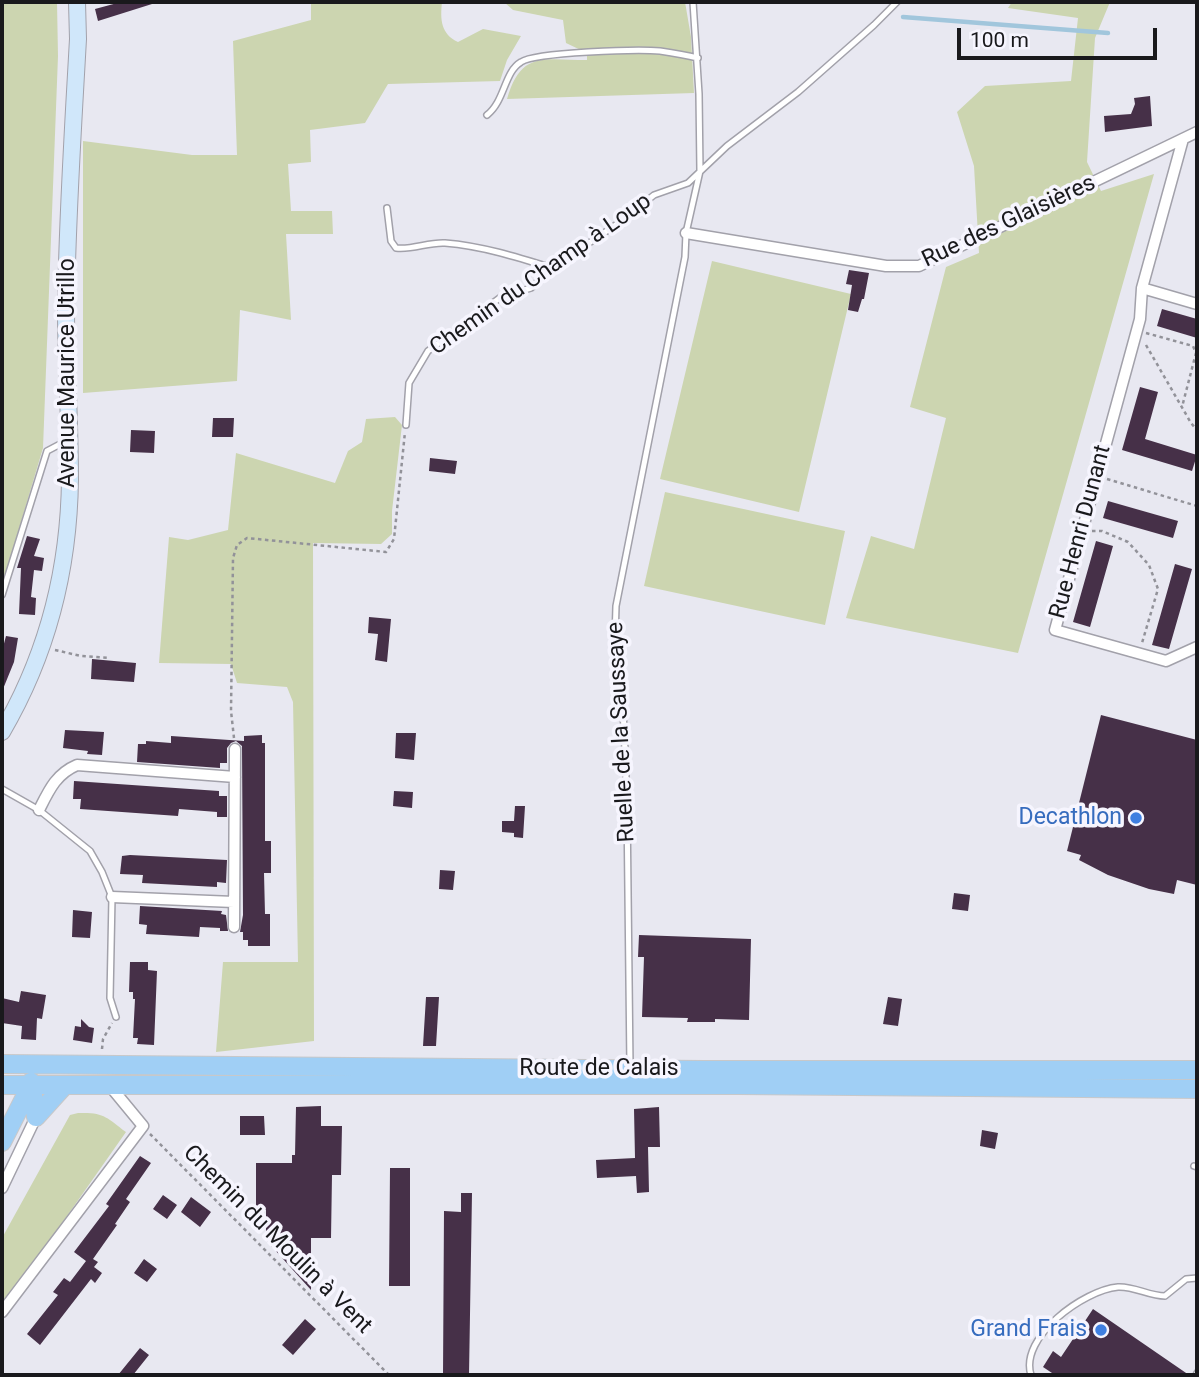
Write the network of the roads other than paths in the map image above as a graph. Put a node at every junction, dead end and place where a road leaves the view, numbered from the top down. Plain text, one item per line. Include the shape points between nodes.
1 (77, 2) edge
2 (693, 2) edge
3 (897, 2) edge
4 (698, 58) junction
5 (487, 115) dead end
6 (1197, 132) edge
7 (1183, 139) junction
8 (700, 171) junction
9 (387, 208) dead end
10 (687, 233) junction
11 (552, 268) junction
12 (1142, 288) junction
13 (1197, 304) edge
14 (406, 425) road end
15 (68, 440) junction
16 (2, 595) edge
17 (1197, 647) edge
18 (2, 732) edge
19 (235, 750) road end
20 (235, 777) junction
21 (2, 789) edge
22 (39, 810) junction
23 (112, 897) junction
24 (234, 902) junction
25 (234, 928) dead end
26 (116, 1017) road end
27 (2, 1064) edge
28 (31, 1064) junction
29 (630, 1069) junction
30 (1197, 1070) edge
31 (2, 1085) edge
32 (31, 1085) junction
33 (64, 1086) junction
34 (110, 1086) junction
35 (1195, 1089) edge
36 (36, 1117) junction
37 (2, 1142) edge
38 (2, 1188) edge
39 (1197, 1278) edge
40 (2, 1312) edge
41 (1031, 1375) edge

1 - 15 main road, Avenue Maurice Utrillo via 66,289
2 - 4 lane, Ruelle de la Saussaye
3 - 8 lane, Chemin du Champ à Loup via 798,92
4 - 5 lane via 658,51 546,54 521,61 496,108
4 - 8 lane, Ruelle de la Saussaye
6 - 7 street, Rue des Glaisières
7 - 10 street, Rue des Glaisières via 919,266 886,266
7 - 12 street, Rue Henri Dunant
8 - 10 lane, Ruelle de la Saussaye
8 - 11 lane, Chemin du Champ à Loup via 688,183 654,195
9 - 11 lane via 396,248 446,243 489,249
10 - 29 lane, Ruelle de la Saussaye via 616,606 627,805
11 - 14 lane, Chemin du Champ à Loup via 531,288 501,297 428,351 409,383
12 - 13 street
12 - 17 street, Rue Henri Dunant via 1140,319 1055,631 1166,661
15 - 16 lane via 47,451
15 - 18 main road, Avenue Maurice Utrillo via 66,537 57,596 24,692
19 - 20 street
20 - 22 street via 77,765 63,771 52,784
20 - 24 street
21 - 22 lane
22 - 23 lane via 90,851
23 - 24 street
23 - 26 lane via 110,998
24 - 25 street
27 - 28 main road, Route de Calais
28 - 29 main road, Route de Calais
28 - 32 main road
29 - 30 main road, Route de Calais
31 - 32 main road, Route de Calais
32 - 33 main road, Route de Calais
32 - 36 main road
32 - 37 main road
33 - 34 main road, Route de Calais
33 - 36 main road
34 - 35 main road, Route de Calais
34 - 40 street via 142,1126
36 - 38 street
39 - 41 lane via 1186,1279 1165,1296 1119,1287 1090,1297 1049,1325 1029,1360

